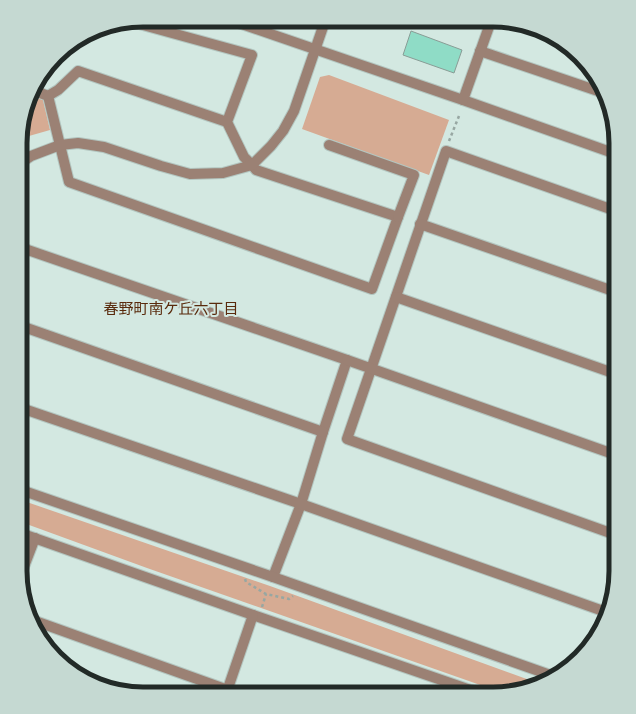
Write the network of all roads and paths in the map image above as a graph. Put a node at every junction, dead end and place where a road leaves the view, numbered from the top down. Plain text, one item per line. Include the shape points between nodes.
1 (150, 27) edge
2 (250, 27) edge
3 (323, 27) edge
4 (489, 27) edge
5 (315, 50) junction
6 (480, 50) junction
7 (596, 90) edge
8 (39, 92) edge
9 (48, 96) junction
10 (463, 100) junction
11 (458, 116) dead end
12 (227, 122) junction
13 (60, 145) junction
14 (329, 145) dead end
15 (446, 151) junction
16 (609, 152) edge
17 (27, 159) edge
18 (252, 165) junction
19 (609, 209) edge
20 (398, 217) junction
21 (420, 224) junction
22 (27, 250) edge
23 (609, 290) edge
24 (396, 297) junction
25 (27, 328) edge
26 (347, 360) junction
27 (371, 368) junction
28 (609, 372) edge
29 (27, 410) edge
30 (323, 432) junction
31 (609, 453) edge
32 (27, 492) edge
33 (301, 504) junction
34 (609, 533) edge
35 (27, 535) edge
36 (35, 538) junction
37 (27, 559) edge
38 (273, 577) junction
39 (602, 611) edge
40 (253, 615) junction
41 (39, 623) edge
42 (546, 674) edge
43 (213, 687) edge
44 (229, 687) edge
45 (458, 687) edge

1 - 12 street via 252,55
2 - 5 street
3 - 5 street
4 - 6 street
5 - 10 street
5 - 18 street via 294,111 284,131
6 - 7 street
6 - 10 street
8 - 9 street
9 - 12 street via 78,71
9 - 13 street
10 - 16 street
11 - 15 path
12 - 18 street via 244,157
13 - 17 street
13 - 18 street via 78,143 104,147 190,174 223,172
13 - 20 street via 69,182 372,289
14 - 20 street via 414,175
15 - 19 street
15 - 21 street
18 - 20 street via 256,170
21 - 23 street
21 - 24 street
22 - 26 street
24 - 27 street
24 - 28 street
25 - 30 street
26 - 27 street
26 - 30 street
27 - 31 street
27 - 34 street via 347,439
29 - 33 street
30 - 33 street
32 - 38 street
33 - 38 street
33 - 39 street
35 - 36 street
36 - 37 street
36 - 40 street
38 - 42 street
40 - 44 street
40 - 45 street
41 - 43 street

